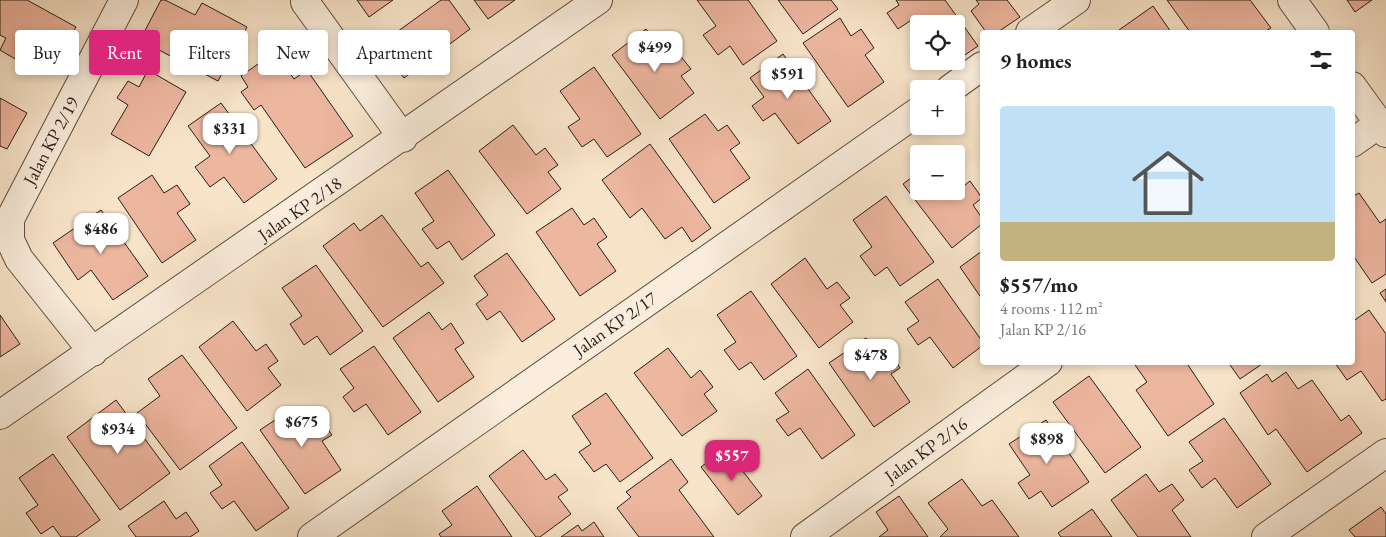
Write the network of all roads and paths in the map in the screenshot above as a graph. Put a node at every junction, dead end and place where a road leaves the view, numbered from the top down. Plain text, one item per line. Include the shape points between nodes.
1 (124, 0) edge
2 (598, 0) edge
3 (1076, 0) edge
4 (1292, 0) edge
5 (305, 2) dead end
6 (1033, 30) edge
7 (1314, 30) edge
8 (980, 67) edge
9 (963, 80) edge
10 (1355, 90) edge
11 (910, 117) edge
12 (1383, 129) edge
13 (403, 138) junction
14 (1355, 143) edge
15 (93, 352) junction
16 (1044, 365) edge
17 (0, 415) edge
18 (1386, 453) edge
19 (312, 537) edge
20 (805, 537) edge
21 (1266, 537) edge

1 - 15 street, Jalan KP 2/19 via 10,218 10,240 18,259
2 - 13 street, Jalan KP 2/18
3 - 6 street
4 - 7 street
5 - 13 street
8 - 9 street
10 - 12 street
11 - 19 street, Jalan KP 2/17
12 - 14 street
13 - 15 street, Jalan KP 2/18
15 - 17 street, Jalan KP 2/18
16 - 20 street, Jalan KP 2/16
18 - 21 street

